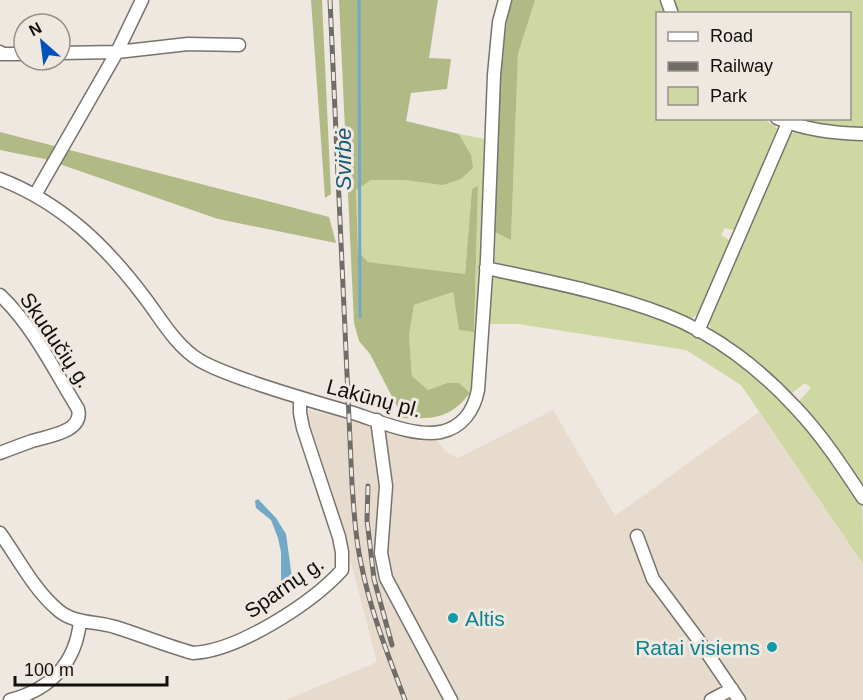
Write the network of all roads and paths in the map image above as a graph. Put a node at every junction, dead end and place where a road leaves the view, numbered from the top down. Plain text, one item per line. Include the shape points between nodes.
1 (142, 0) edge
2 (505, 0) edge
3 (239, 45) dead end
4 (117, 52) junction
5 (72, 53) edge
6 (783, 121) edge
7 (863, 134) edge
8 (0, 179) edge
9 (35, 195) junction
10 (486, 268) junction
11 (0, 295) edge
12 (698, 331) junction
13 (300, 398) junction
14 (376, 420) junction
15 (0, 453) edge
16 (863, 498) edge
17 (0, 533) edge
18 (637, 536) dead end
19 (80, 621) junction
20 (736, 695) edge
21 (10, 700) edge
22 (451, 700) edge
23 (711, 700) edge

1 - 4 street
2 - 10 street, Lakūnų pl. via 494,75
3 - 4 street via 189,44
4 - 5 street
4 - 9 street
6 - 7 street via 836,134
6 - 12 street
8 - 9 street, Lakūnų pl.
9 - 13 street, Lakūnų pl. via 98,242 194,356
10 - 12 street via 622,300
10 - 14 street, Lakūnų pl. via 480,377 470,412 463,421 442,432 415,431
11 - 15 street, Skudučių g. via 29,329 80,415 65,431
12 - 16 street via 743,359 795,406
13 - 14 street, Lakūnų pl.
13 - 19 street, Sparnų g. via 303,428 342,552 342,570 269,625 207,652 187,651 114,626
14 - 22 street via 386,486 381,553 386,578
17 - 19 street, Sparnų g. via 52,604
18 - 20 street via 653,579
19 - 21 street via 74,651 57,674 29,695
20 - 23 street

